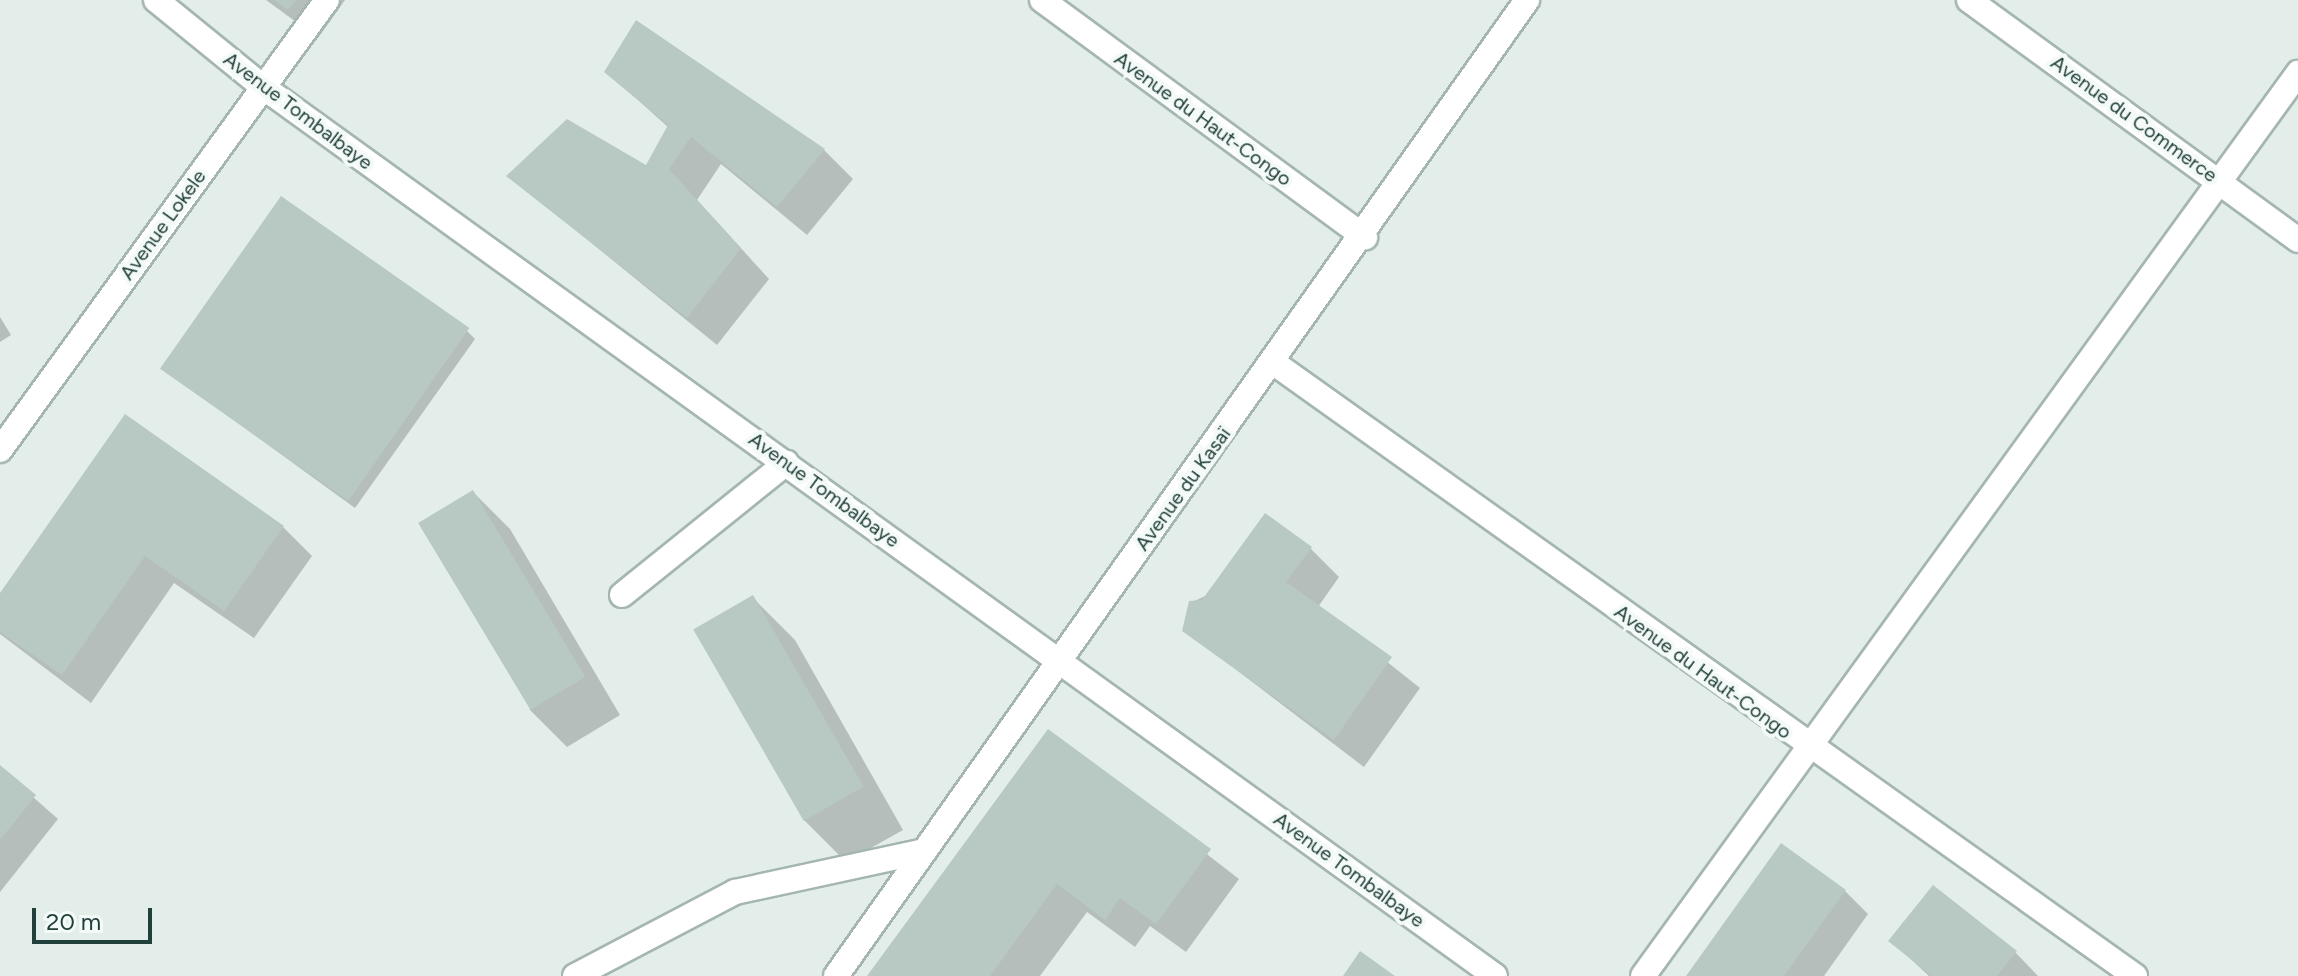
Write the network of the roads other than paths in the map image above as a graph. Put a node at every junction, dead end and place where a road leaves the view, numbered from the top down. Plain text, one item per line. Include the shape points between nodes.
1 (156, 0) edge
2 (327, 0) edge
3 (1042, 0) edge
4 (1527, 0) edge
5 (1969, 0) edge
6 (2298, 73) edge
7 (263, 87) junction
8 (2219, 180) junction
9 (1365, 237) junction
10 (2298, 240) edge
11 (1274, 363) junction
12 (0, 450) edge
13 (786, 463) junction
14 (622, 595) dead end
15 (1060, 660) junction
16 (1812, 750) junction
17 (925, 851) junction
18 (575, 976) edge
19 (836, 976) edge
20 (1495, 976) edge
21 (1643, 976) edge
22 (2135, 976) edge

1 - 7 street, Avenue Tombalbaye
2 - 7 street, Avenue Lokele
3 - 9 street, Avenue du Haut-Congo
4 - 9 street, Avenue du Kasaï
5 - 8 street, Avenue du Commerce
6 - 8 street
7 - 12 street, Avenue Lokele
7 - 13 street, Avenue Tombalbaye
8 - 10 street, Avenue du Commerce
8 - 16 street
9 - 11 street, Avenue du Kasaï
11 - 15 street, Avenue du Kasaï
11 - 16 street, Avenue du Haut-Congo
13 - 14 street
13 - 15 street, Avenue Tombalbaye
15 - 17 street, Avenue du Kasaï
15 - 20 street, Avenue Tombalbaye
16 - 21 street
16 - 22 street, Avenue du Haut-Congo
17 - 18 street via 735,892
17 - 19 street, Avenue du Kasaï

